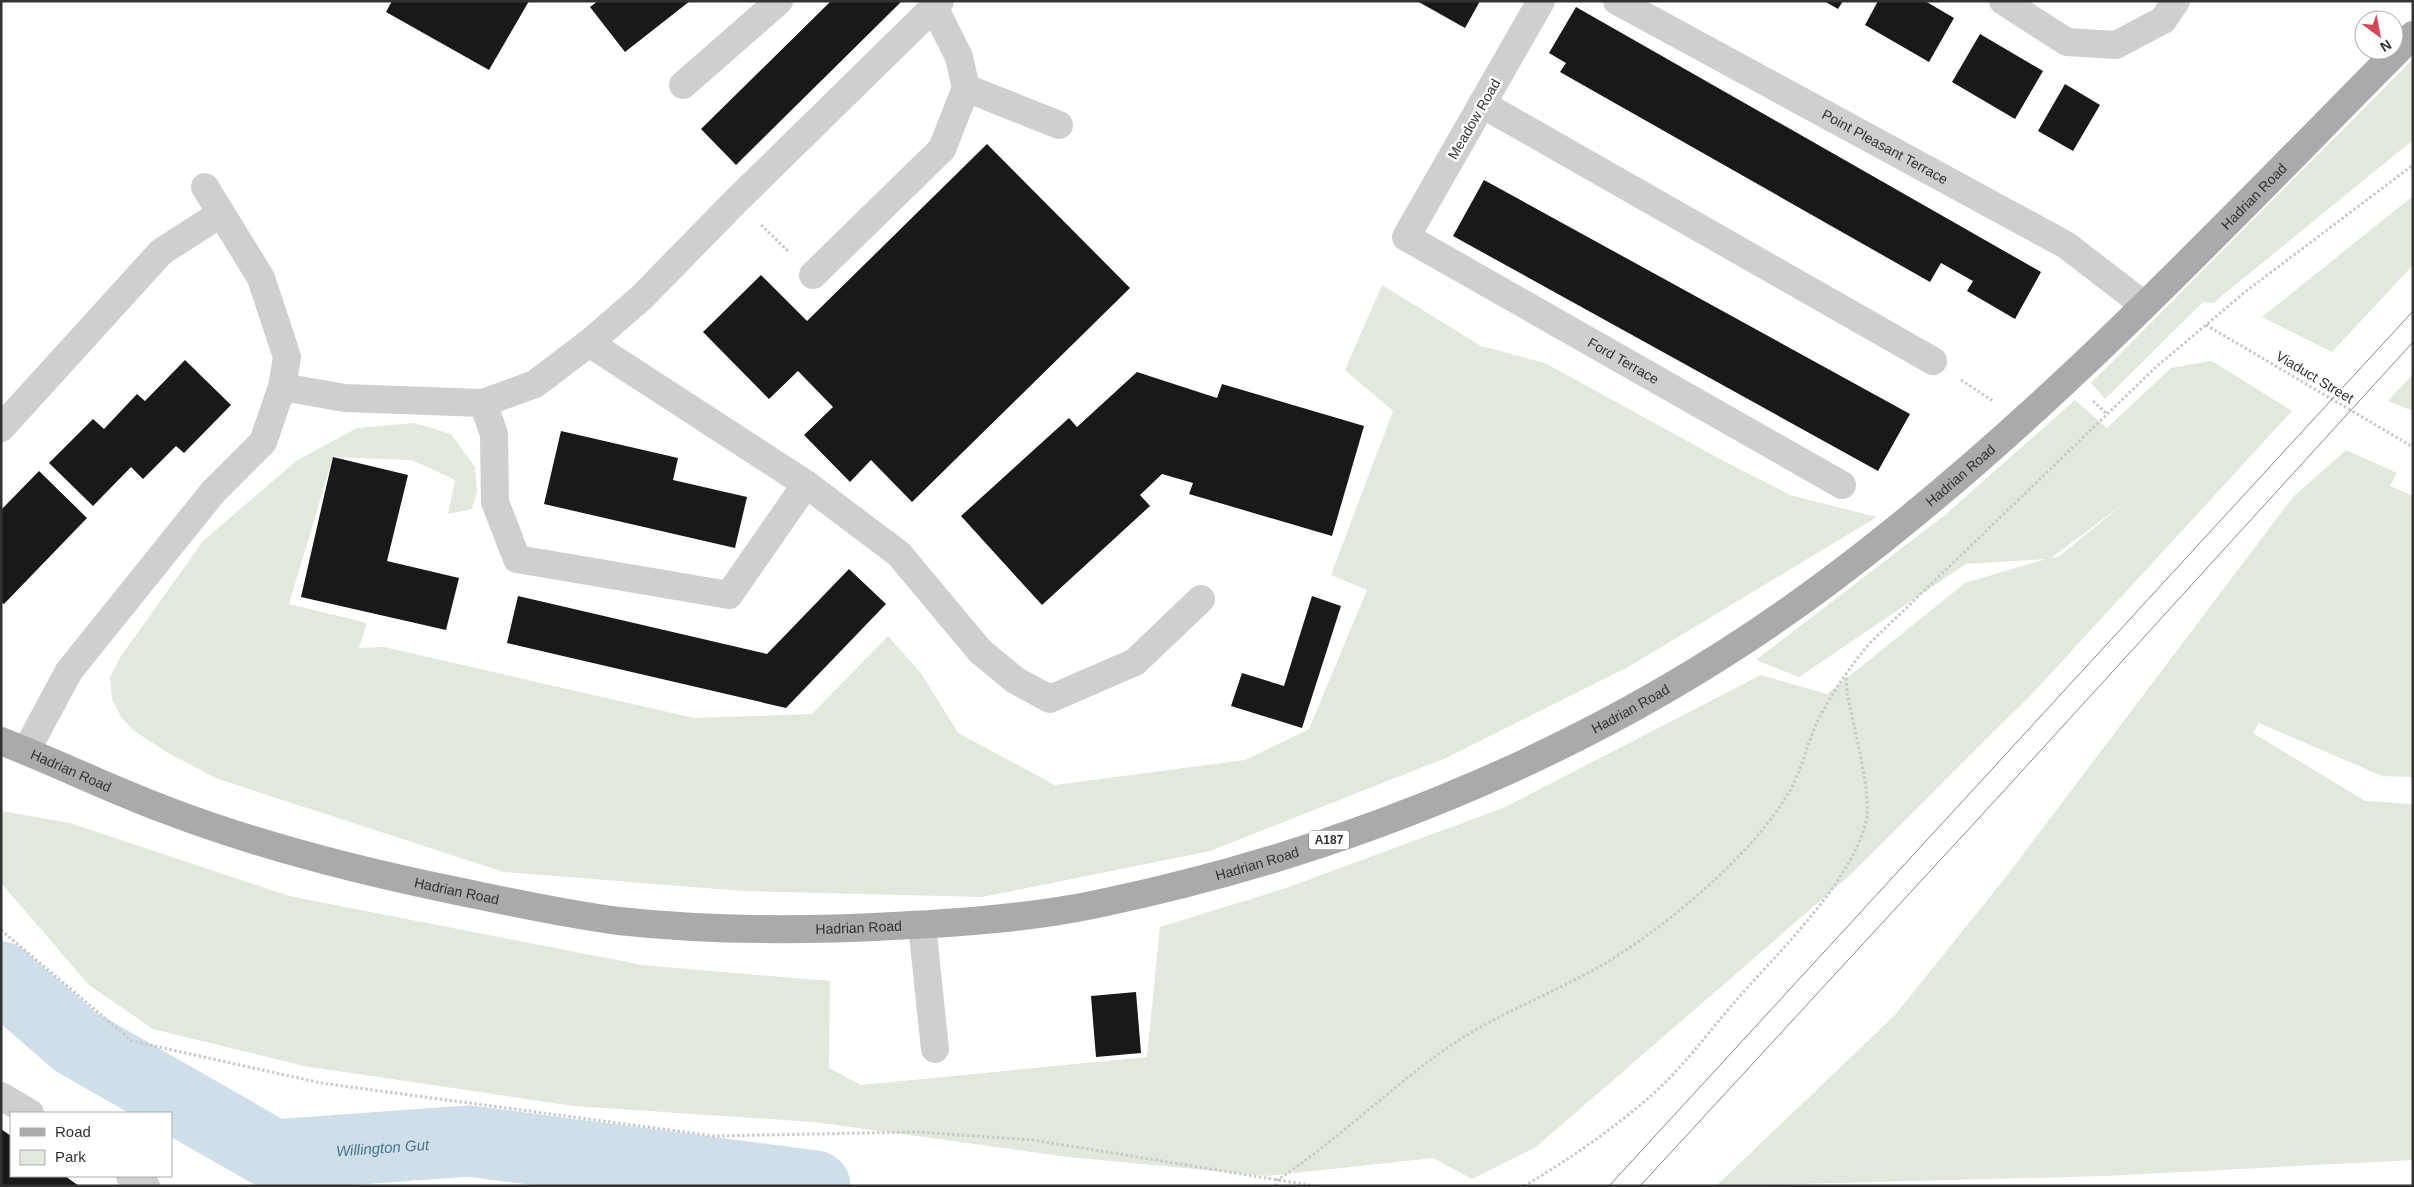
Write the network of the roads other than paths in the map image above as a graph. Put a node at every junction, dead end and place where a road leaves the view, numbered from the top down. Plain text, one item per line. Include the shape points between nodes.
1 (779, 1) edge
2 (1541, 1) edge
3 (1618, 1) edge
4 (2003, 1) edge
5 (2176, 1) edge
6 (937, 4) edge
7 (2413, 35) edge
8 (683, 84) dead end
9 (966, 88) junction
10 (1482, 104) junction
11 (1059, 124) dead end
12 (205, 187) dead end
13 (220, 214) junction
14 (1406, 237) joint
15 (813, 275) road end
16 (2144, 305) junction
17 (589, 343) junction
18 (1933, 361) road end
19 (282, 387) junction
20 (483, 403) junction
21 (1, 428) edge
22 (806, 484) junction
23 (1842, 485) dead end
24 (1201, 599) dead end
25 (14, 746) edge
26 (922, 925) junction
27 (935, 1049) dead end
28 (1, 1096) edge
29 (28, 1112) edge
30 (132, 1177) edge
31 (146, 1186) edge

1 - 8 street
2 - 10 street, Meadow Road
3 - 16 street, Point Pleasant Terrace via 2066,245
4 - 5 street via 2067,42 2116,45 2163,20
6 - 9 street via 959,58
6 - 17 street via 641,298
7 - 16 main road, Hadrian Road / A187
9 - 11 street
9 - 15 street via 942,149
10 - 14 street, Meadow Road
10 - 18 street
12 - 13 street
13 - 19 street via 260,278 287,357
13 - 21 street via 161,252
14 - 23 street, Ford Terrace
16 - 26 main road, Hadrian Road / A187 via 1919,511 1830,581 1759,631 1664,690 1576,739 1490,780 1405,815 1264,862 1092,905
17 - 20 street via 535,384
17 - 22 street
19 - 20 street via 345,398
19 - 25 street via 263,442 213,492
20 - 22 street via 494,434 495,502 517,559 728,595
22 - 24 street via 899,554 980,651 1015,680 1050,699 1135,662
25 - 26 main road, Hadrian Road / A187 via 168,811 257,840 346,866 533,907 616,920 711,929 794,931
26 - 27 street
28 - 29 street
30 - 31 street

